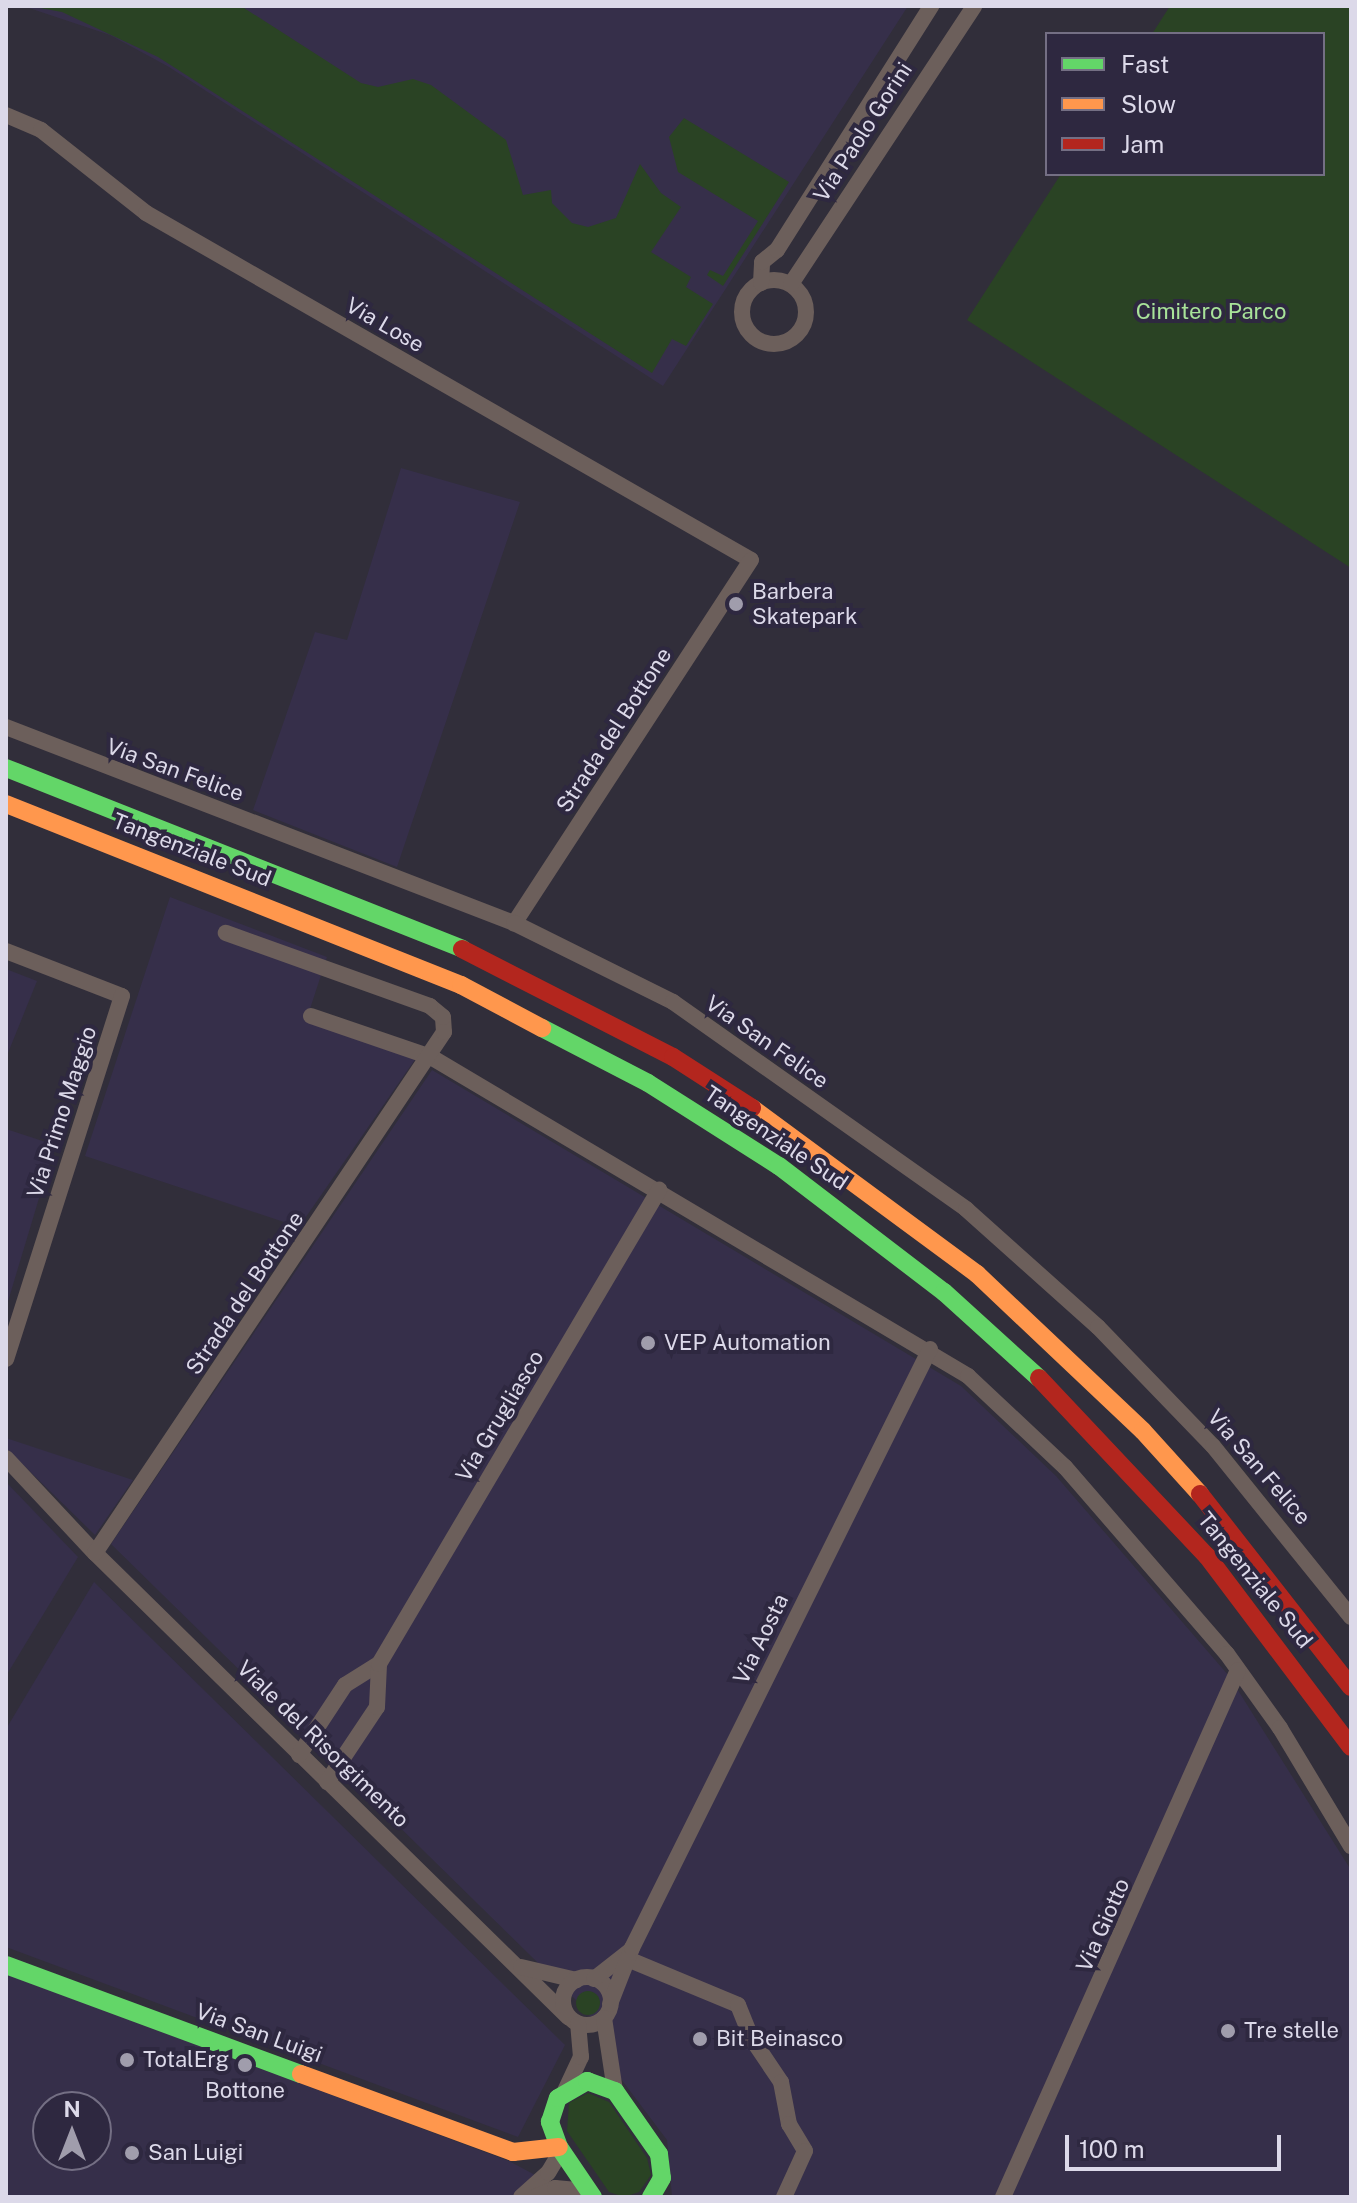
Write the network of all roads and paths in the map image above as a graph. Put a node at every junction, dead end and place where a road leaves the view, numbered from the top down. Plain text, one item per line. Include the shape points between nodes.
1 (931, 6) edge
2 (974, 6) edge
3 (6, 115) edge
4 (761, 283) junction
5 (791, 284) junction
6 (751, 560) joint
7 (6, 727) edge
8 (6, 768) edge
9 (6, 804) edge
10 (514, 923) junction
11 (226, 933) dead end
12 (6, 951) edge
13 (311, 1016) dead end
14 (431, 1057) junction
15 (659, 1190) junction
16 (930, 1349) junction
17 (6, 1359) edge
18 (6, 1458) edge
19 (95, 1553) junction
20 (1351, 1617) edge
21 (379, 1664) junction
22 (1238, 1670) junction
23 (1351, 1687) edge
24 (1351, 1747) edge
25 (299, 1755) junction
26 (327, 1782) junction
27 (1351, 1846) edge
28 (631, 1954) junction
29 (6, 1965) edge
30 (521, 1967) junction
31 (594, 1979) junction
32 (576, 1980) junction
33 (607, 2011) junction
34 (573, 2020) junction
35 (565, 2091) junction
36 (615, 2091) junction
37 (551, 2113) junction
38 (496, 2146) junction
39 (560, 2149) junction
40 (591, 2194) edge
41 (654, 2196) edge
42 (521, 2197) edge
43 (535, 2197) edge
44 (784, 2197) edge
45 (1003, 2197) edge

1 - 4 street, Via Paolo Gorini via 777,250 762,262
2 - 5 street, Via Paolo Gorini
3 - 6 street, Via Lose via 41,130 146,213
4 - 5 street
4 - 5 street via 746,296 742,316 751,334 768,343 793,337 804,323 802,297
6 - 10 street, Strada del Bottone
7 - 10 street, Via San Felice
8 - 23 main road, Tangenziale Sud via 480,956 660,1050 798,1138 977,1274 1123,1411 1238,1537
9 - 24 main road, Tangenziale Sud via 461,985 648,1083 779,1166 944,1292 1069,1406 1216,1567
10 - 20 street, Via San Felice via 673,1002 966,1209 1158,1385 1308,1558
11 - 14 street, Strada del Bottone via 439,1011 444,1032
12 - 17 street, Via Primo Maggio via 122,996
13 - 14 street
14 - 15 street
14 - 19 street, Strada del Bottone
15 - 16 street
15 - 21 street, Via Grugliasco
16 - 22 street via 1007,1409 1065,1467
16 - 28 street, Via Aosta
18 - 19 street
19 - 25 street, Viale del Risorgimento
21 - 25 street, Via Grugliasco via 345,1685
21 - 26 street, Via Grugliasco via 377,1707
22 - 27 street via 1280,1728
22 - 45 street, Via Giotto
25 - 26 street, Viale del Risorgimento
26 - 30 street, Viale del Risorgimento
28 - 31 street, Via Aosta
28 - 33 street, Via Aosta
28 - 44 street via 738,2005 781,2082 789,2124 805,2151
29 - 38 main road, Via San Luigi
30 - 32 street
30 - 34 street, Viale del Risorgimento
31 - 32 street
31 - 33 street via 608,1991
32 - 34 street via 563,1997
33 - 34 street
33 - 36 street
34 - 35 street via 581,2057
35 - 36 main road via 596,2081
35 - 37 main road
36 - 41 main road via 659,2154 662,2178
37 - 38 main road via 524,2139
37 - 39 main road
38 - 39 main road, Via San Luigi via 513,2152
39 - 40 main road
39 - 42 street via 548,2173
40 - 43 street via 555,2188

